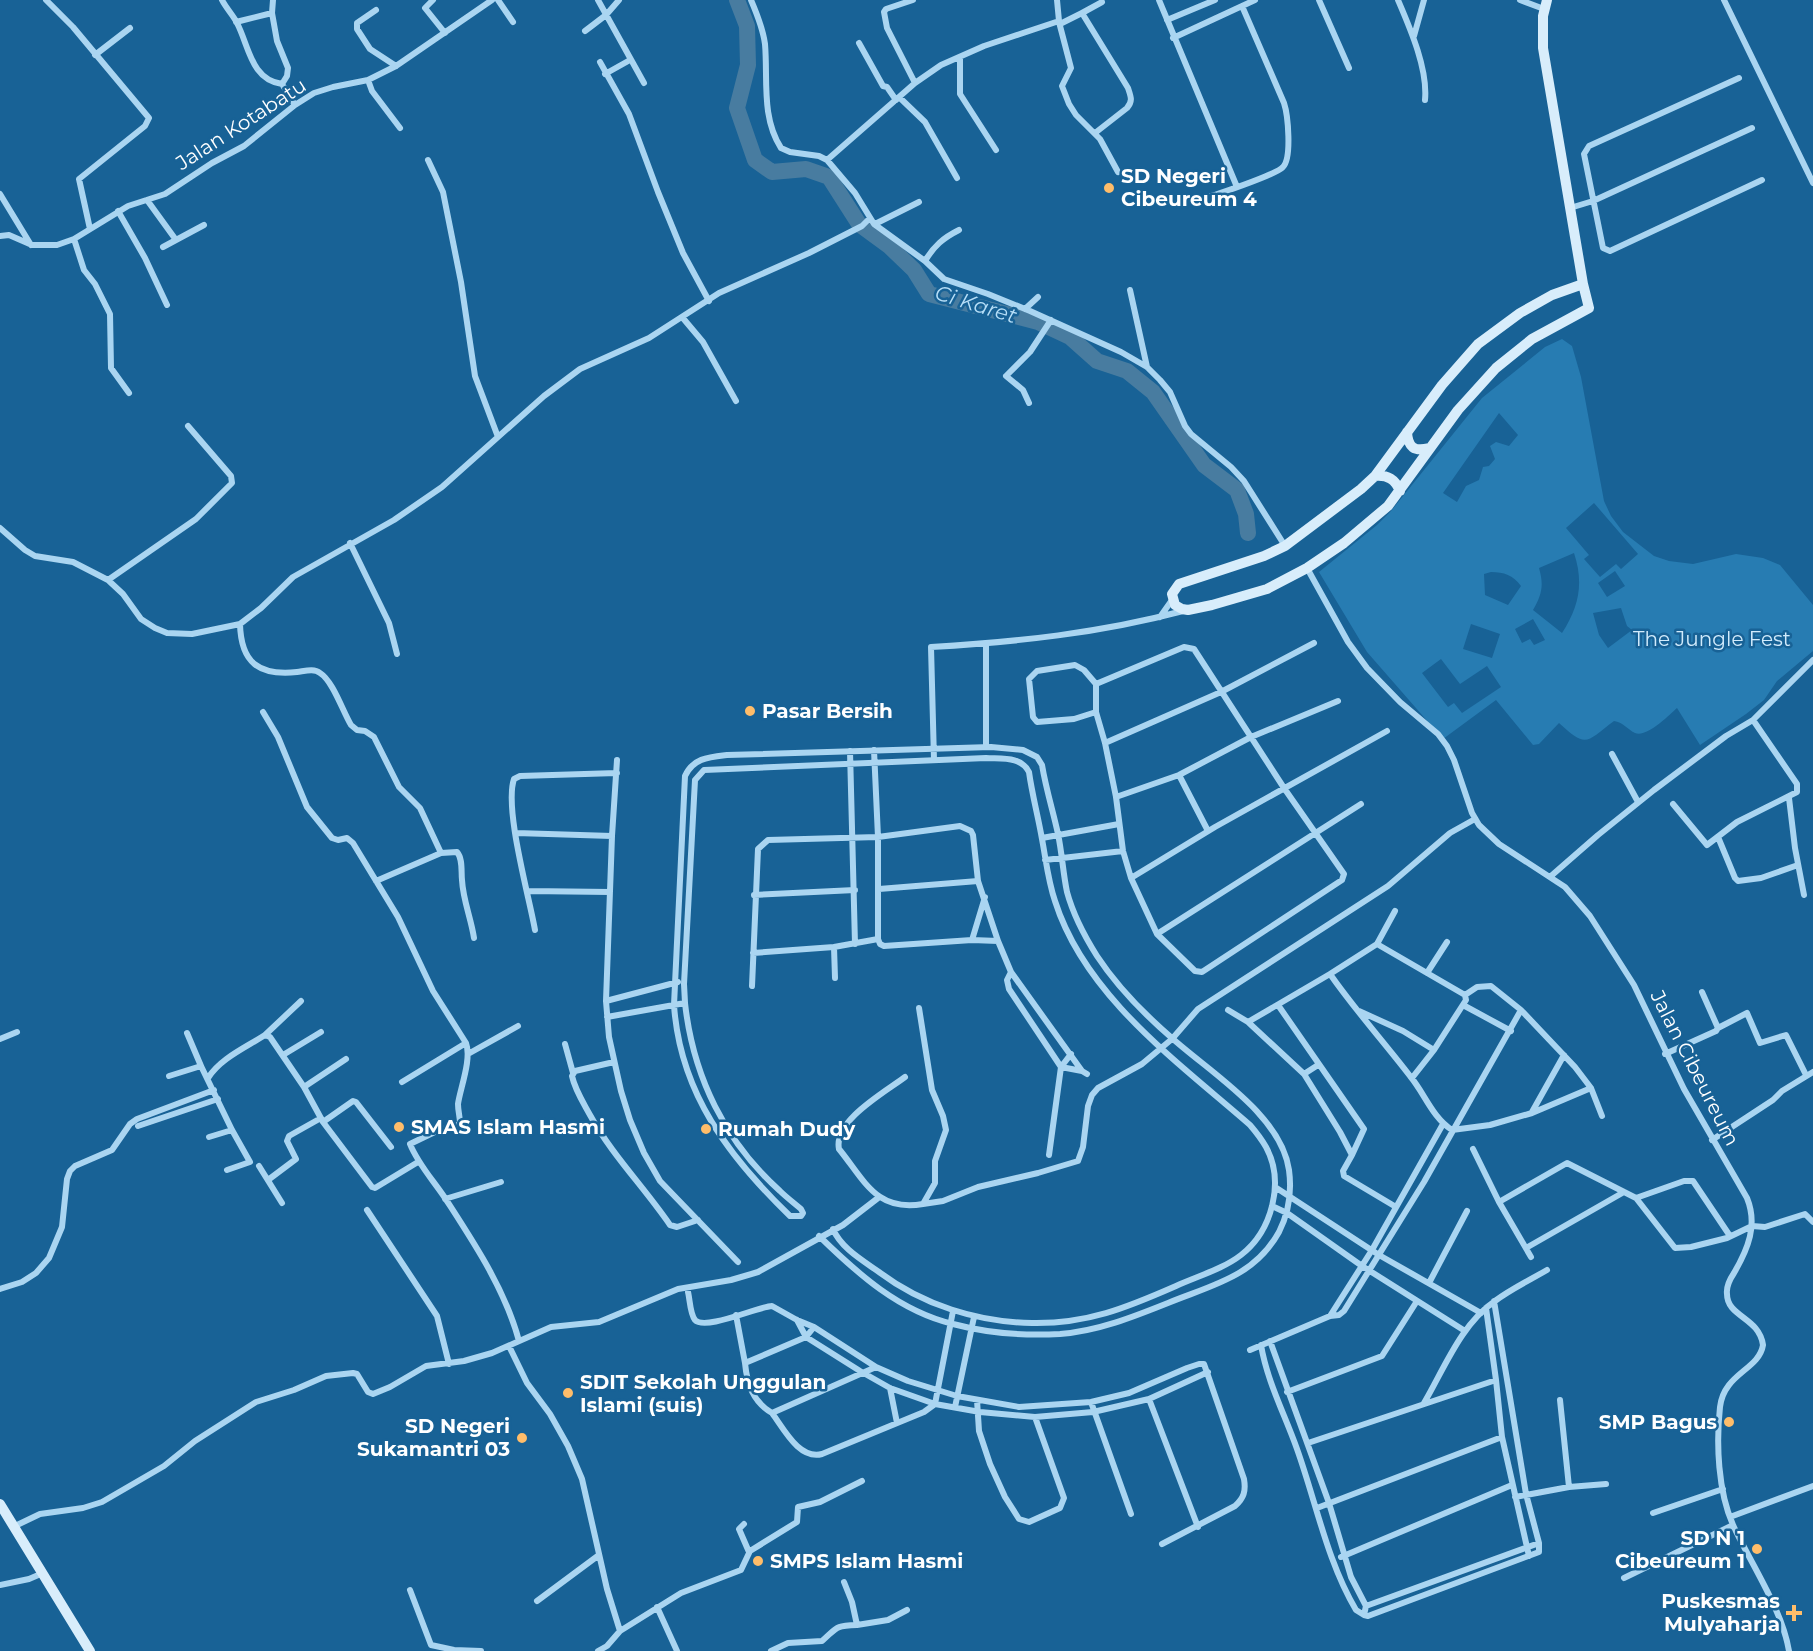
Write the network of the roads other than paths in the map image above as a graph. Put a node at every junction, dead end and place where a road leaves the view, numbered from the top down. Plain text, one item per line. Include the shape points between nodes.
1 (46, 0) edge
2 (222, 0) edge
3 (273, 0) edge
4 (433, 0) edge
5 (492, 0) edge
6 (498, 0) edge
7 (597, 0) edge
8 (619, 0) edge
9 (751, 0) edge
10 (913, 0) edge
11 (1057, 0) edge
12 (1159, 0) edge
13 (1215, 0) edge
14 (1255, 0) edge
15 (1319, 0) edge
16 (1398, 0) edge
17 (1424, 0) edge
18 (1520, 0) edge
19 (1724, 0) edge
20 (1102, 2) dead end
21 (1546, 5) edge
22 (1242, 6) junction
23 (376, 10) dead end
24 (272, 13) junction
25 (1082, 13) junction
26 (606, 15) junction
27 (1167, 20) junction
28 (236, 22) junction
29 (513, 22) dead end
30 (1060, 23) junction
31 (130, 28) dead end
32 (585, 31) dead end
33 (445, 33) junction
34 (1414, 37) junction
35 (1173, 38) junction
36 (860, 43) dead end
37 (95, 55) junction
38 (960, 57) junction
39 (630, 60) junction
40 (600, 62) dead end
41 (396, 66) junction
42 (1349, 68) dead end
43 (605, 74) junction
44 (1739, 78) dead end
45 (368, 80) junction
46 (915, 82) junction
47 (644, 83) dead end
48 (282, 84) junction
49 (897, 98) junction
50 (1425, 100) dead end
51 (295, 105) junction
52 (400, 128) dead end
53 (1752, 128) dead end
54 (1095, 133) junction
55 (996, 150) dead end
56 (429, 160) dead end
57 (827, 160) junction
58 (1118, 172) dead end
59 (957, 178) dead end
60 (1762, 180) dead end
61 (1813, 183) edge
62 (1237, 187) junction
63 (0, 194) edge
64 (1209, 197) dead end
65 (147, 200) junction
66 (1593, 201) junction
67 (919, 202) dead end
68 (1570, 208) junction
69 (118, 211) junction
70 (870, 218) junction
71 (875, 224) junction
72 (204, 225) dead end
73 (90, 229) junction
74 (959, 230) dead end
75 (0, 236) edge
76 (74, 239) junction
77 (176, 240) junction
78 (32, 245) junction
79 (163, 247) dead end
80 (925, 261) junction
81 (1583, 284) junction
82 (1130, 290) dead end
83 (1038, 297) dead end
84 (709, 301) junction
85 (167, 305) dead end
86 (1025, 309) junction
87 (682, 317) junction
88 (1048, 326) junction
89 (1147, 367) junction
90 (129, 393) dead end
91 (736, 401) dead end
92 (1029, 403) dead end
93 (188, 426) dead end
94 (1407, 432) junction
95 (498, 437) junction
96 (1429, 448) junction
97 (1375, 476) junction
98 (1400, 491) junction
99 (0, 528) edge
100 (350, 543) junction
101 (1285, 546) junction
102 (1307, 568) junction
103 (108, 580) junction
104 (1172, 600) junction
105 (1188, 610) junction
106 (1160, 617) junction
107 (240, 624) junction
108 (986, 644) junction
109 (1314, 644) dead end
110 (397, 654) dead end
111 (1813, 660) edge
112 (1096, 684) junction
113 (1221, 692) junction
114 (1338, 701) dead end
115 (263, 712) dead end
116 (1096, 712) junction
117 (1753, 720) junction
118 (1387, 731) dead end
119 (1251, 737) junction
120 (1105, 743) junction
121 (986, 747) junction
122 (934, 748) junction
123 (874, 750) junction
124 (850, 751) junction
125 (1612, 754) dead end
126 (617, 760) dead end
127 (934, 760) junction
128 (875, 762) junction
129 (851, 763) junction
130 (617, 772) junction
131 (1179, 775) junction
132 (1284, 788) junction
133 (1116, 797) junction
134 (1789, 798) junction
135 (1638, 802) junction
136 (1361, 804) dead end
137 (1673, 804) dead end
138 (1475, 819) junction
139 (1119, 824) junction
140 (1208, 831) junction
141 (516, 833) junction
142 (1316, 833) junction
143 (1058, 834) junction
144 (612, 836) junction
145 (878, 837) junction
146 (1718, 837) junction
147 (1042, 838) junction
148 (853, 839) junction
149 (1123, 851) junction
150 (441, 853) junction
151 (1061, 857) junction
152 (1045, 860) junction
153 (1798, 865) junction
154 (1551, 876) junction
155 (1131, 878) junction
156 (376, 881) junction
157 (978, 881) junction
158 (879, 889) junction
159 (855, 890) junction
160 (528, 891) junction
161 (610, 892) junction
162 (754, 895) junction
163 (1804, 895) dead end
164 (985, 897) junction
165 (1395, 911) dead end
166 (535, 930) dead end
167 (1157, 934) junction
168 (474, 938) dead end
169 (878, 939) junction
170 (972, 940) junction
171 (998, 941) junction
172 (1447, 942) dead end
173 (855, 944) junction
174 (1377, 944) junction
175 (834, 947) junction
176 (753, 953) junction
177 (1011, 972) junction
178 (1427, 973) junction
179 (1330, 974) junction
180 (835, 978) dead end
181 (685, 980) junction
182 (675, 982) junction
183 (752, 986) dead end
184 (1702, 992) dead end
185 (1464, 995) junction
186 (301, 1001) dead end
187 (606, 1002) junction
188 (685, 1003) junction
189 (674, 1005) junction
190 (1278, 1005) junction
191 (1463, 1005) junction
192 (919, 1008) dead end
193 (1356, 1009) junction
194 (1228, 1010) dead end
195 (1521, 1010) junction
196 (607, 1017) junction
197 (1045, 1021) junction
198 (1248, 1022) junction
199 (518, 1026) dead end
200 (1718, 1028) junction
201 (1035, 1029) junction
202 (1511, 1031) junction
203 (17, 1032) dead end
204 (321, 1032) dead end
205 (187, 1034) dead end
206 (265, 1035) junction
207 (0, 1039) edge
208 (1172, 1039) junction
209 (466, 1044) junction
210 (565, 1044) dead end
211 (1163, 1049) junction
212 (1434, 1050) junction
213 (468, 1054) junction
214 (1071, 1054) junction
215 (1665, 1054) junction
216 (283, 1055) junction
217 (1564, 1055) junction
218 (346, 1059) dead end
219 (615, 1062) junction
220 (1318, 1065) junction
221 (201, 1066) junction
222 (1061, 1067) junction
223 (573, 1073) junction
224 (1304, 1074) junction
225 (1810, 1074) edge
226 (169, 1077) dead end
227 (904, 1077) dead end
228 (208, 1078) junction
229 (1412, 1078) junction
230 (402, 1082) dead end
231 (304, 1087) junction
232 (1591, 1088) junction
233 (214, 1090) junction
234 (218, 1099) junction
235 (1532, 1113) junction
236 (1602, 1116) dead end
237 (322, 1120) junction
238 (1443, 1124) junction
239 (138, 1126) dead end
240 (232, 1130) junction
241 (1452, 1131) junction
242 (209, 1137) dead end
243 (1712, 1140) junction
244 (391, 1147) dead end
245 (1473, 1149) dead end
246 (1049, 1155) dead end
247 (1352, 1155) junction
248 (418, 1162) junction
249 (259, 1166) dead end
250 (227, 1170) dead end
251 (268, 1180) junction
252 (501, 1182) dead end
253 (1275, 1187) junction
254 (1624, 1192) junction
255 (1290, 1196) junction
256 (878, 1198) junction
257 (1636, 1198) junction
258 (445, 1199) junction
259 (1499, 1202) junction
260 (282, 1203) dead end
261 (923, 1204) junction
262 (1272, 1206) junction
263 (1396, 1207) junction
264 (367, 1210) dead end
265 (1467, 1211) dead end
266 (1287, 1213) junction
267 (698, 1220) junction
268 (1813, 1222) edge
269 (1752, 1226) junction
270 (833, 1229) junction
271 (819, 1236) junction
272 (1730, 1236) junction
273 (836, 1237) junction
274 (828, 1245) junction
275 (1526, 1248) junction
276 (1372, 1250) junction
277 (1379, 1255) junction
278 (1531, 1257) dead end
279 (738, 1262) dead end
280 (1362, 1266) junction
281 (1370, 1270) junction
282 (1547, 1270) dead end
283 (1429, 1283) junction
284 (0, 1289) edge
285 (688, 1292) dead end
286 (1417, 1301) junction
287 (1494, 1301) junction
288 (1483, 1310) junction
289 (953, 1311) junction
290 (736, 1315) junction
291 (974, 1317) junction
292 (1330, 1317) junction
293 (797, 1320) junction
294 (951, 1324) junction
295 (814, 1327) junction
296 (972, 1328) junction
297 (1465, 1331) junction
298 (806, 1337) junction
299 (519, 1341) junction
300 (1270, 1341) junction
301 (1261, 1345) junction
302 (509, 1346) junction
303 (1250, 1350) dead end
304 (744, 1363) junction
305 (449, 1364) junction
306 (876, 1367) junction
307 (1208, 1372) junction
308 (863, 1373) junction
309 (1496, 1380) junction
310 (890, 1388) junction
311 (937, 1391) junction
312 (1287, 1392) junction
313 (957, 1396) junction
314 (1149, 1399) junction
315 (978, 1400) junction
316 (1560, 1400) dead end
317 (1091, 1402) junction
318 (935, 1404) junction
319 (1424, 1404) junction
320 (955, 1407) junction
321 (977, 1411) junction
322 (1094, 1412) junction
323 (772, 1413) junction
324 (1035, 1417) junction
325 (897, 1423) junction
326 (1502, 1437) junction
327 (1308, 1443) junction
328 (862, 1481) dead end
329 (1606, 1484) dead end
330 (1512, 1485) junction
331 (1813, 1486) edge
332 (1569, 1487) junction
333 (1723, 1489) junction
334 (1526, 1494) junction
335 (1515, 1497) junction
336 (1329, 1503) junction
337 (0, 1504) edge
338 (1317, 1508) junction
339 (1653, 1513) dead end
340 (1131, 1514) dead end
341 (1730, 1517) junction
342 (744, 1524) dead end
343 (15, 1526) junction
344 (1733, 1526) junction
345 (1198, 1527) junction
346 (1539, 1543) junction
347 (1161, 1544) dead end
348 (1526, 1546) junction
349 (749, 1552) junction
350 (599, 1555) junction
351 (1344, 1556) junction
352 (1529, 1556) junction
353 (1334, 1559) junction
354 (44, 1573) junction
355 (1624, 1578) dead end
356 (844, 1582) dead end
357 (0, 1585) edge
358 (410, 1590) dead end
359 (537, 1601) dead end
360 (1366, 1606) junction
361 (657, 1607) junction
362 (907, 1610) dead end
363 (1364, 1615) junction
364 (857, 1625) junction
365 (620, 1631) junction
366 (90, 1651) edge
367 (482, 1651) edge
368 (598, 1651) edge
369 (677, 1651) edge
370 (771, 1651) edge
371 (1789, 1651) edge

1 - 37 street
2 - 28 street
3 - 24 street
4 - 33 street via 425,8
5 - 33 street, Jalan Kotabatu
6 - 29 street
7 - 26 street
8 - 26 street
9 - 57 street via 764,39 768,111 779,146
10 - 46 street via 884,12 887,28
11 - 30 street
12 - 27 street
13 - 27 street
14 - 22 street
15 - 42 street
16 - 34 street
17 - 34 street
18 - 21 street
19 - 61 street
20 - 25 street
21 - 68 street via 1543,48
22 - 35 street
22 - 62 street via 1284,103 1287,158 1281,170
23 - 41 street via 357,23 357,29 370,49
24 - 28 street
24 - 48 street via 277,41 288,68
25 - 30 street
25 - 54 street via 1132,99 1127,108
26 - 32 street
26 - 39 street
27 - 35 street
28 - 48 street via 260,74 269,82
30 - 38 street
30 - 54 street via 1071,69 1063,88 1076,114
31 - 37 street
33 - 41 street, Jalan Kotabatu
34 - 50 street
35 - 62 street
36 - 49 street via 883,86
37 - 73 street via 149,118 145,126 81,176 78,182
38 - 46 street
38 - 55 street via 960,94
39 - 43 street
39 - 47 street
40 - 43 street
41 - 45 street, Jalan Kotabatu
43 - 84 street via 629,114 683,253
44 - 66 street via 1589,146 1584,154
45 - 51 street, Jalan Kotabatu via 314,93
45 - 52 street
46 - 49 street
48 - 51 street
49 - 57 street
49 - 59 street via 925,122
51 - 65 street, Jalan Kotabatu via 244,146 165,194
53 - 66 street
54 - 58 street
56 - 95 street via 443,192 474,376
57 - 70 street
60 - 66 street via 1610,251 1603,248
62 - 64 street
63 - 78 street
65 - 69 street, Jalan Kotabatu
65 - 77 street
66 - 68 street
67 - 71 street
68 - 81 street
69 - 73 street, Jalan Kotabatu
69 - 85 street via 146,258
70 - 71 street
70 - 84 street via 809,253
71 - 80 street
72 - 77 street
73 - 76 street, Jalan Kotabatu
74 - 80 street via 943,238
75 - 78 street, Jalan Kotabatu via 9,235
76 - 78 street, Jalan Kotabatu via 57,245
76 - 90 street via 84,270 110,314 111,368
77 - 79 street
80 - 86 street via 944,279
81 - 94 street via 1520,313 1478,344
81 - 96 street via 1589,308 1532,339 1496,368
82 - 89 street
83 - 86 street
84 - 87 street
86 - 88 street
87 - 91 street via 703,342
87 - 95 street via 649,338 580,369 554,386
88 - 89 street via 1121,352
88 - 92 street via 1029,353 1005,376 1023,390
89 - 101 street via 1170,392 1191,434 1244,481
93 - 103 street via 231,476 232,483 196,519
94 - 96 street via 1407,441 1413,448
94 - 97 street
95 - 100 street via 435,492
96 - 98 street
97 - 98 street via 1387,476
97 - 101 street
98 - 102 street via 1376,518
99 - 103 street via 35,556 73,562
100 - 107 street via 293,577
100 - 110 street via 389,623
101 - 104 street via 1179,584
102 - 105 street via 1267,589
102 - 138 street, Jalan Cibeureum via 1367,668 1447,746
103 - 107 street via 141,619 167,633 192,634
104 - 105 street via 1179,608
104 - 106 street
105 - 106 street
106 - 108 street via 1111,628
107 - 150 street via 240,641 254,665 282,674 315,670 326,678 351,726 374,737 399,787 420,808
108 - 121 street
108 - 122 street via 931,647
109 - 113 street
111 - 117 street
112 - 113 street via 1191,647
112 - 116 street
112 - 116 street via 1075,665 1037,671 1029,682 1033,717 1038,722 1074,719
113 - 119 street
113 - 120 street
114 - 119 street
115 - 156 street via 278,737 307,807 332,838 350,839
116 - 120 street
117 - 134 street via 1797,784 1797,792
117 - 135 street
118 - 132 street
119 - 131 street
119 - 132 street
120 - 133 street
121 - 122 street
121 - 143 street via 1023,750 1040,761
122 - 123 street
122 - 127 street
123 - 124 street
123 - 128 street
124 - 129 street
124 - 182 street via 727,755 699,760 691,766 685,776
125 - 135 street
126 - 130 street
127 - 128 street
127 - 147 street via 986,758 1023,763 1029,772
128 - 129 street
128 - 145 street
129 - 148 street
129 - 181 street via 709,769 699,774 695,780
130 - 141 street via 516,777
130 - 144 street
131 - 133 street
131 - 140 street
132 - 140 street
132 - 142 street
133 - 139 street
134 - 146 street via 1755,812
134 - 153 street
135 - 154 street
136 - 142 street
137 - 146 street via 1707,845
138 - 154 street, Jalan Cibeureum via 1499,844
138 - 208 street via 1450,833 1388,886 1198,1009
139 - 143 street
139 - 149 street
140 - 155 street
141 - 144 street
141 - 160 street
142 - 167 street
142 - 167 street via 1344,874 1342,880 1203,972 1195,971
143 - 147 street
143 - 151 street
144 - 161 street
145 - 148 street
145 - 157 street via 967,828 975,842
145 - 158 street
146 - 153 street via 1738,881 1761,878
147 - 152 street
148 - 159 street
148 - 162 street via 762,843 758,849
149 - 151 street
149 - 155 street
150 - 156 street
150 - 168 street via 457,852 461,858 462,886
151 - 152 street
151 - 208 street via 1076,917 1096,954 1117,984
152 - 211 street via 1055,903 1083,960 1116,1003
153 - 163 street
154 - 215 street, Jalan Cibeureum via 1572,893 1618,957
155 - 167 street
156 - 209 street via 404,928 433,991
157 - 158 street
157 - 164 street
158 - 169 street
159 - 162 street
159 - 173 street
160 - 161 street
160 - 166 street
161 - 187 street
162 - 176 street
164 - 170 street
164 - 171 street
165 - 174 street
169 - 170 street via 884,946
169 - 173 street
170 - 171 street
171 - 177 street
172 - 178 street
173 - 175 street
174 - 178 street
174 - 179 street
175 - 176 street
175 - 180 street
176 - 183 street
177 - 197 street
177 - 201 street via 1007,980 1009,989
178 - 185 street
179 - 190 street
179 - 193 street
181 - 182 street
181 - 188 street
182 - 187 street
182 - 189 street
184 - 200 street
185 - 191 street
185 - 195 street via 1477,987 1491,986
186 - 206 street
187 - 196 street
188 - 189 street
188 - 189 street via 697,1064 714,1108 749,1159 801,1209 801,1216 790,1216 761,1188 707,1115 691,1083
189 - 196 street
190 - 198 street
190 - 220 street
191 - 202 street
191 - 212 street
192 - 261 street via 932,1090 946,1130 935,1161 935,1183
193 - 212 street
193 - 229 street
194 - 198 street
195 - 202 street
195 - 217 street
196 - 219 street
197 - 201 street
197 - 214 street
198 - 224 street
199 - 213 street
200 - 215 street
200 - 225 street via 1747,1013 1760,1043 1786,1035
201 - 222 street
202 - 241 street
203 - 207 street
204 - 216 street
205 - 221 street
206 - 216 street
206 - 228 street via 217,1066
208 - 211 street
208 - 255 street via 1232,1088 1269,1125 1289,1167
209 - 213 street
209 - 230 street
210 - 223 street
211 - 253 street via 1255,1131 1271,1159
211 - 261 street via 1096,1089 1088,1106 1078,1161
212 - 229 street
213 - 248 street via 458,1105 460,1124 410,1144
214 - 222 street
214 - 222 street via 1085,1072
215 - 243 street, Jalan Cibeureum
216 - 231 street
217 - 232 street
217 - 235 street
218 - 231 street
219 - 223 street
219 - 267 street via 630,1120 649,1161 660,1181
220 - 224 street
220 - 247 street via 1364,1129
221 - 226 street
221 - 228 street
222 - 246 street
223 - 267 street via 578,1094 596,1126 670,1225 677,1227
224 - 247 street
225 - 243 street
227 - 256 street via 859,1111 838,1141 839,1149
228 - 233 street
229 - 238 street
231 - 237 street
232 - 235 street
232 - 236 street
233 - 234 street
233 - 284 street via 137,1119 112,1150 72,1168 67,1179 63,1227 49,1258 22,1282
234 - 239 street
234 - 240 street
235 - 241 street
237 - 244 street via 356,1102
237 - 248 street via 374,1188
237 - 251 street via 289,1136 296,1159
238 - 241 street
238 - 263 street
240 - 242 street
240 - 250 street via 250,1162
241 - 277 street
243 - 269 street, Jalan Cibeureum via 1747,1198
245 - 259 street
247 - 263 street via 1344,1176
248 - 258 street
249 - 251 street
251 - 260 street
252 - 258 street
253 - 255 street
253 - 262 street
254 - 257 street
254 - 259 street via 1566,1162
254 - 275 street
255 - 266 street
255 - 276 street
256 - 261 street via 909,1206
256 - 270 street
257 - 272 street via 1673,1247 1691,1248
257 - 272 street via 1693,1181
258 - 299 street via 497,1284
259 - 275 street
262 - 266 street
262 - 291 street via 1256,1241 1241,1255 1126,1308 1071,1321 1031,1323
263 - 276 street
264 - 305 street via 435,1311
265 - 283 street
266 - 280 street
266 - 296 street via 1274,1241 1249,1267 1140,1314 1060,1334 1024,1335
267 - 279 street
268 - 269 street via 1805,1214 1765,1227
269 - 272 street
269 - 333 street, Jalan Cibeureum via 1747,1250 1726,1292 1733,1309 1757,1329 1762,1349 1756,1360 1731,1380 1722,1397 1719,1446
270 - 271 street
270 - 273 street
271 - 274 street
271 - 299 street via 758,1272 678,1289 599,1322 551,1327
273 - 274 street
273 - 289 street via 884,1276
274 - 294 street via 879,1290
275 - 278 street
276 - 277 street
276 - 280 street
277 - 281 street
277 - 283 street
280 - 281 street
280 - 292 street
281 - 286 street
281 - 292 street via 1344,1311
282 - 287 street
283 - 288 street
285 - 290 street via 694,1318 699,1322 712,1323
286 - 297 street
286 - 312 street via 1382,1356
287 - 288 street
287 - 334 street
288 - 297 street
288 - 309 street
289 - 291 street
289 - 294 street
290 - 293 street via 772,1306
290 - 304 street
291 - 296 street
292 - 300 street
293 - 295 street
293 - 298 street
294 - 296 street
294 - 311 street
295 - 298 street
295 - 306 street
296 - 313 street
297 - 319 street
298 - 304 street
298 - 308 street
299 - 302 street
300 - 301 street
300 - 312 street
301 - 303 street
301 - 338 street
302 - 305 street
302 - 350 street via 578,1467
304 - 323 street via 753,1394
305 - 343 street via 426,1366 372,1394 353,1373 326,1376 264,1398 113,1497 83,1508 40,1514
306 - 308 street
306 - 311 street
307 - 314 street
307 - 317 street via 1205,1365 1199,1364 1130,1393
307 - 345 street via 1245,1491 1235,1506
308 - 310 street
308 - 323 street
309 - 319 street
309 - 326 street
310 - 318 street
310 - 325 street
311 - 313 street
311 - 318 street
312 - 327 street
313 - 315 street
313 - 320 street
314 - 322 street
314 - 345 street
315 - 317 street via 1019,1407
315 - 321 street
316 - 332 street
317 - 322 street
318 - 320 street
318 - 325 street
319 - 327 street
320 - 321 street
321 - 324 street
321 - 324 street via 979,1431 1005,1497 1019,1519 1029,1522 1060,1508 1064,1498
322 - 324 street
322 - 340 street
323 - 325 street via 803,1452 813,1455
326 - 330 street
326 - 336 street
327 - 336 street
328 - 349 street via 820,1502 799,1506 797,1522
329 - 332 street
330 - 335 street
330 - 351 street
331 - 341 street
332 - 334 street
333 - 339 street
333 - 341 street, Jalan Cibeureum
334 - 335 street
334 - 346 street
335 - 348 street
336 - 338 street
336 - 351 street
337 - 343 street
338 - 353 street
341 - 344 street, Jalan Cibeureum
342 - 349 street via 739,1531
343 - 354 street
344 - 355 street
344 - 371 street, Jalan Cibeureum via 1778,1618
345 - 347 street
346 - 348 street
346 - 352 street via 1539,1552
348 - 352 street
348 - 360 street
349 - 361 street via 741,1570 681,1593
350 - 359 street
350 - 365 street
351 - 353 street
351 - 360 street
352 - 363 street via 1377,1614
353 - 363 street via 1352,1603
354 - 357 street
354 - 366 street
356 - 364 street
358 - 367 street via 430,1645
360 - 363 street
361 - 365 street
361 - 369 street
362 - 364 street via 888,1620
364 - 370 street via 841,1626 822,1641 794,1642
365 - 368 street

